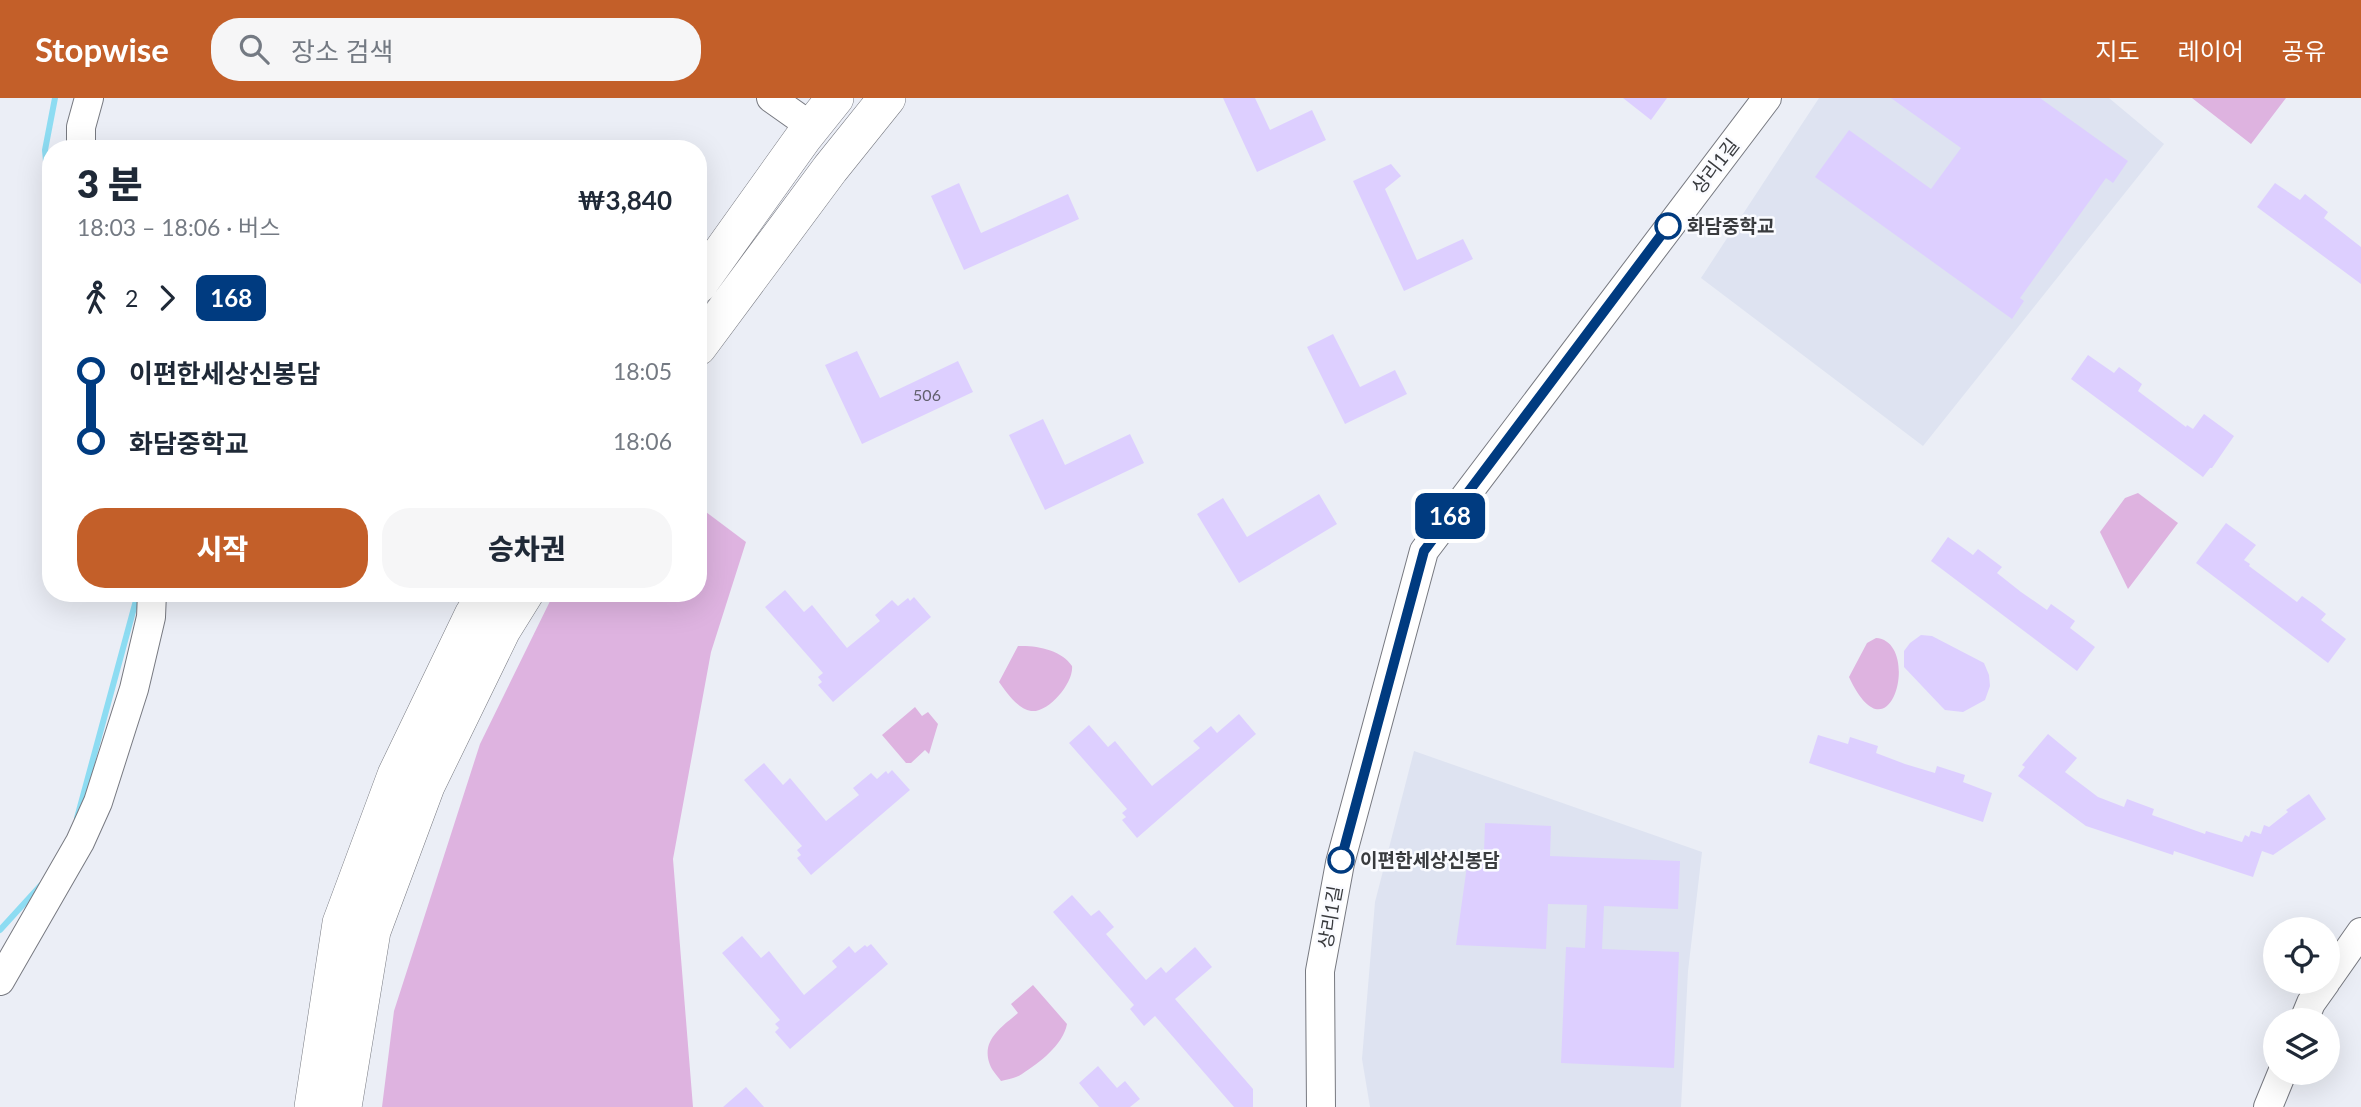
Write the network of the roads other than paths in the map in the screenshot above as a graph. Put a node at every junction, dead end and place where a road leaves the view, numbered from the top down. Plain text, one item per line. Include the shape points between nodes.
1 (89, 98) edge
2 (771, 98) edge
3 (835, 98) edge
4 (887, 98) edge
5 (1767, 98) edge
6 (812, 127) junction
7 (81, 140) edge
8 (707, 273) edge
9 (707, 335) edge
10 (152, 602) edge
11 (481, 602) edge
12 (519, 602) edge
13 (2361, 932) edge
14 (2340, 962) edge
15 (0, 981) edge
16 (2277, 1085) edge
17 (313, 1107) edge
18 (343, 1107) edge
19 (1321, 1107) edge
20 (2268, 1107) edge

1 - 7 street
2 - 6 street
3 - 6 main road
4 - 9 main road
5 - 19 street, 상리1길 via 1424,551 1340,863 1320,971
6 - 8 main road
10 - 15 street via 134,689 98,802
11 - 17 main road via 396,775 341,923
12 - 18 main road via 426,786 372,931
13 - 14 street
16 - 20 street

